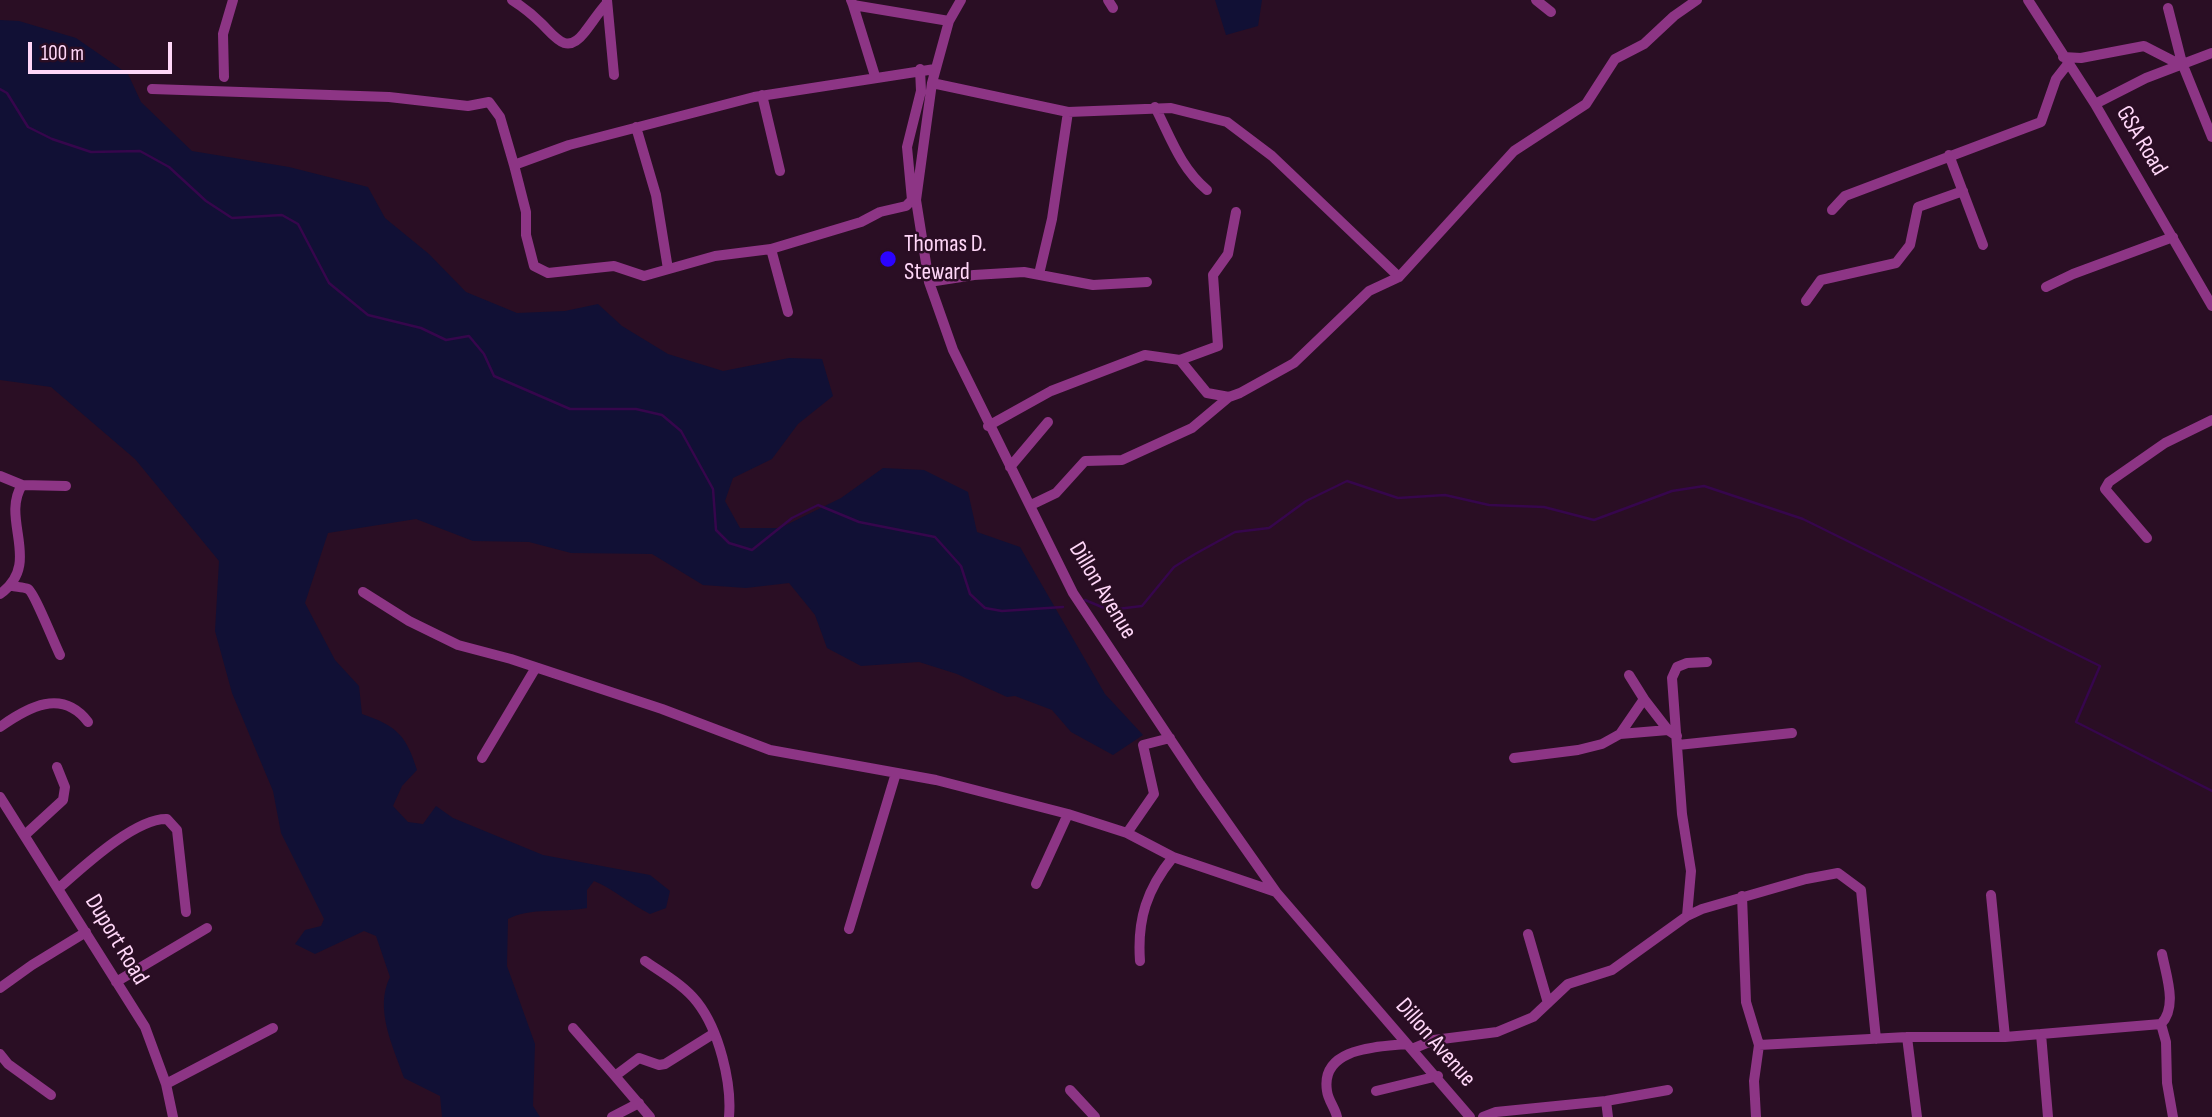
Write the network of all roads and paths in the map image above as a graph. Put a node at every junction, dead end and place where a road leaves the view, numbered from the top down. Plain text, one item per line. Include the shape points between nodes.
1 (233, 0) edge
2 (512, 0) edge
3 (961, 0) edge
4 (1536, 0) edge
5 (1697, 0) edge
6 (2028, 0) edge
7 (607, 2) edge
8 (852, 3) edge
9 (2168, 8) dead end
10 (1551, 12) dead end
11 (949, 21) junction
12 (2212, 53) edge
13 (2065, 61) junction
14 (2180, 63) junction
15 (920, 69) junction
16 (935, 69) junction
17 (614, 75) dead end
18 (875, 76) junction
19 (225, 77) dead end
20 (932, 82) junction
21 (152, 89) dead end
22 (762, 95) junction
23 (2095, 104) junction
24 (1155, 107) junction
25 (1068, 112) junction
26 (636, 127) junction
27 (2212, 137) edge
28 (1949, 155) junction
29 (514, 165) junction
30 (780, 170) dead end
31 (1207, 190) dead end
32 (1963, 191) junction
33 (1832, 210) dead end
34 (1236, 212) dead end
35 (2173, 237) junction
36 (1983, 245) dead end
37 (771, 249) junction
38 (668, 269) junction
39 (1039, 274) junction
40 (1399, 277) junction
41 (929, 282) junction
42 (1147, 282) dead end
43 (2046, 288) dead end
44 (1806, 301) dead end
45 (2212, 306) edge
46 (788, 312) dead end
47 (1180, 360) junction
48 (1229, 397) junction
49 (2212, 420) edge
50 (1048, 422) dead end
51 (988, 426) junction
52 (0, 465) edge
53 (1010, 467) junction
54 (4, 478) edge
55 (22, 485) junction
56 (65, 486) dead end
57 (1031, 505) junction
58 (2147, 538) dead end
59 (12, 586) junction
60 (363, 592) dead end
61 (0, 594) edge
62 (60, 655) dead end
63 (1707, 662) dead end
64 (534, 669) junction
65 (1629, 675) dead end
66 (1644, 699) junction
67 (88, 722) dead end
68 (0, 727) edge
69 (1792, 733) dead end
70 (1620, 734) junction
71 (1674, 737) junction
72 (1170, 738) junction
73 (482, 758) dead end
74 (1514, 758) dead end
75 (57, 767) dead end
76 (895, 773) junction
77 (0, 797) edge
78 (1068, 814) junction
79 (1127, 833) junction
80 (26, 834) junction
81 (1173, 857) junction
82 (1036, 884) dead end
83 (59, 888) junction
84 (1276, 892) junction
85 (1991, 895) dead end
86 (1742, 896) junction
87 (186, 912) dead end
88 (1687, 916) junction
89 (207, 928) dead end
90 (849, 929) dead end
91 (86, 932) junction
92 (1528, 934) dead end
93 (2162, 954) dead end
94 (645, 961) dead end
95 (1140, 961) dead end
96 (116, 982) junction
97 (0, 988) edge
98 (1548, 1003) junction
99 (2161, 1024) junction
100 (273, 1028) dead end
101 (573, 1028) dead end
102 (713, 1034) junction
103 (2041, 1034) junction
104 (1907, 1037) junction
105 (2005, 1037) junction
106 (1877, 1039) junction
107 (1759, 1045) junction
108 (1410, 1047) junction
109 (0, 1054) edge
110 (615, 1076) junction
111 (1438, 1076) junction
112 (166, 1084) junction
113 (1070, 1090) dead end
114 (1668, 1090) dead end
115 (1376, 1091) dead end
116 (51, 1095) dead end
117 (1606, 1101) junction
118 (639, 1103) junction
119 (173, 1117) edge
120 (612, 1117) edge
121 (650, 1117) edge
122 (729, 1117) edge
123 (1095, 1117) edge
124 (1337, 1117) edge
125 (1470, 1117) edge
126 (1483, 1117) edge
127 (1608, 1117) edge
128 (1756, 1117) edge
129 (1916, 1117) edge
130 (2048, 1117) edge
131 (2173, 1117) edge

1 - 19 street via 223,34
2 - 7 street via 564,44 583,34
3 - 11 street, Dillon Avenue
4 - 10 street
5 - 40 street via 1644,44 1615,59 1586,104 1514,150
6 - 13 street, GSA Road
7 - 17 street
8 - 11 street
8 - 18 street
9 - 14 street
11 - 16 street, Dillon Avenue
12 - 14 street
13 - 14 street via 2144,46
13 - 23 street, GSA Road
13 - 28 street via 2041,122
14 - 23 street
14 - 27 street
15 - 16 street
15 - 18 street
15 - 37 street via 921,91 907,147 912,200 861,222
16 - 20 street, Dillon Avenue
18 - 22 street
20 - 25 street
20 - 41 street, Dillon Avenue via 916,200
21 - 29 street via 389,97 468,106 489,103 500,117
22 - 26 street
22 - 30 street
23 - 35 street, GSA Road
24 - 25 street via 1096,114
24 - 31 street via 1176,155
24 - 40 street via 1227,121 1251,137
25 - 39 street
26 - 29 street
26 - 38 street via 656,195
28 - 32 street
28 - 33 street via 1845,196
29 - 38 street via 526,212 526,235 539,270 563,274 614,266 644,276
32 - 36 street
32 - 44 street via 1918,207 1910,246 1896,263 1821,280
34 - 47 street via 1227,254 1213,275 1218,346
35 - 43 street
35 - 45 street, GSA Road
37 - 38 street
37 - 46 street
39 - 41 street via 974,275
39 - 42 street via 1093,285
40 - 48 street via 1369,291 1294,363
41 - 51 street, Dillon Avenue via 953,350
47 - 48 street via 1207,393
47 - 51 street via 1144,355 1051,391
48 - 57 street via 1192,428 1122,460 1085,461 1056,493
49 - 58 street via 2165,443 2105,489
50 - 53 street
51 - 53 street, Dillon Avenue
52 - 54 street
53 - 57 street, Dillon Avenue
54 - 55 street
55 - 56 street
55 - 59 street via 14,496 20,551
57 - 72 street, Dillon Avenue via 1073,593
59 - 61 street
59 - 62 street via 27,588 36,596
60 - 64 street via 458,645
63 - 71 street via 1686,663 1673,672
64 - 73 street
64 - 76 street via 769,750
65 - 66 street
66 - 70 street
66 - 71 street
67 - 68 street via 78,709 44,704
69 - 71 street
70 - 71 street
70 - 74 street via 1578,750
71 - 88 street via 1691,871
72 - 79 street via 1143,745 1154,794
72 - 84 street, Dillon Avenue
75 - 80 street via 65,787 63,800
76 - 78 street
76 - 90 street
77 - 80 street, Duport Road
78 - 79 street
78 - 82 street
79 - 81 street
80 - 83 street, Duport Road
81 - 84 street
81 - 95 street via 1151,887 1140,918
83 - 87 street via 141,827 167,819 177,830
83 - 91 street, Duport Road
84 - 108 street, Dillon Avenue
85 - 105 street
86 - 88 street
86 - 106 street via 1838,873 1861,890
86 - 107 street via 1746,1002
88 - 98 street via 1612,970 1567,984
89 - 96 street
91 - 96 street, Duport Road
91 - 97 street
92 - 98 street
93 - 99 street via 2170,1001
94 - 102 street via 698,1002
96 - 112 street, Duport Road via 145,1027
98 - 108 street via 1534,1017 1516,1025
99 - 103 street
99 - 131 street
100 - 112 street
101 - 110 street
102 - 110 street via 665,1064 639,1058
102 - 122 street via 731,1086
103 - 105 street
103 - 130 street
104 - 105 street
104 - 106 street
104 - 129 street
106 - 107 street
107 - 128 street
108 - 111 street, Dillon Avenue
108 - 124 street via 1359,1049 1332,1064 1327,1093
109 - 116 street
110 - 118 street
111 - 115 street
111 - 125 street, Dillon Avenue
112 - 119 street, Duport Road
113 - 123 street
114 - 117 street
117 - 126 street
117 - 127 street
118 - 120 street
118 - 121 street

